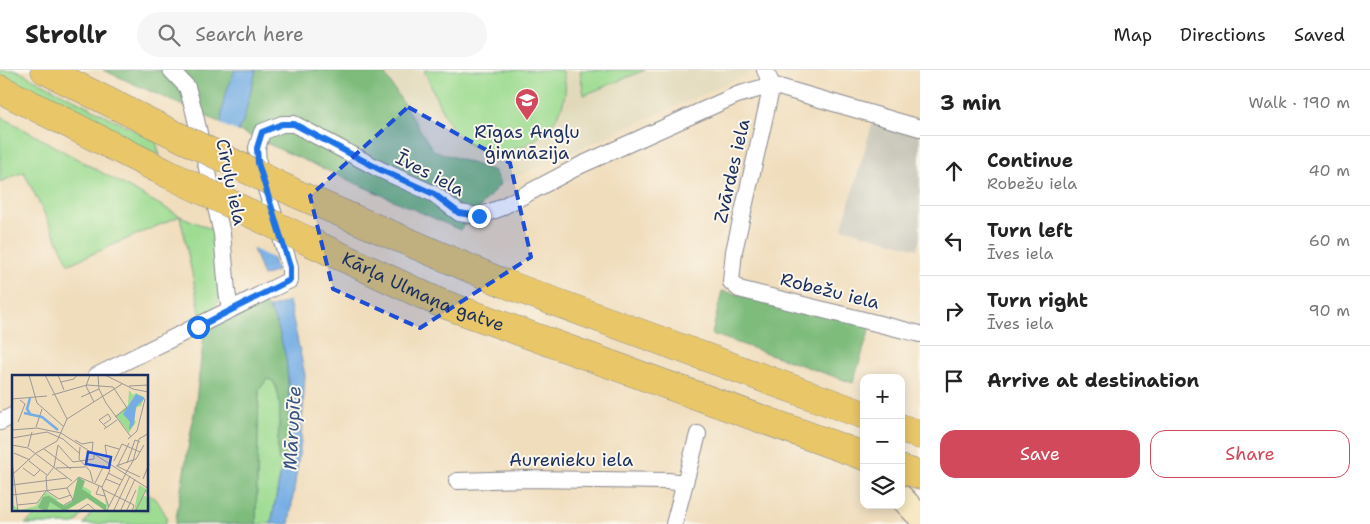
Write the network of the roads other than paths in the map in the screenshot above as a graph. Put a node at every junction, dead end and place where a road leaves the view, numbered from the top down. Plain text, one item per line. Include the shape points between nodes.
1 (45, 70) edge
2 (171, 70) edge
3 (765, 70) edge
4 (772, 85) junction
5 (0, 89) edge
6 (920, 128) edge
7 (731, 282) joint
8 (230, 310) junction
9 (920, 334) edge
10 (98, 375) edge
11 (860, 414) edge
12 (12, 416) edge
13 (0, 422) edge
14 (905, 429) edge
15 (698, 434) dead end
16 (920, 435) edge
17 (811, 439) junction
18 (860, 455) edge
19 (860, 467) edge
20 (905, 470) edge
21 (920, 475) edge
22 (457, 481) dead end
23 (685, 483) junction
24 (905, 501) edge
25 (920, 517) edge
26 (674, 524) edge

1 - 11 highway, bridge via 297,194 506,284
2 - 8 street, Cīruļu iela via 187,87 194,111 222,234
3 - 4 street
4 - 6 street
4 - 7 street, Zvārdes iela via 734,251
4 - 8 street, Īves iela via 737,95 581,165 479,216 459,213 434,194 294,124 282,124 262,132 257,148 258,163 290,267 290,280
5 - 17 highway, Kārļa Ulmaņa gatve, bridge via 166,173 438,302
7 - 9 street, Robežu iela via 739,288
8 - 10 street
12 - 13 street
14 - 16 highway
15 - 23 street
17 - 18 highway, Kārļa Ulmaņa gatve
17 - 19 main road
20 - 21 highway
22 - 23 street, Aurenieku iela via 561,479
23 - 26 street
24 - 25 main road

